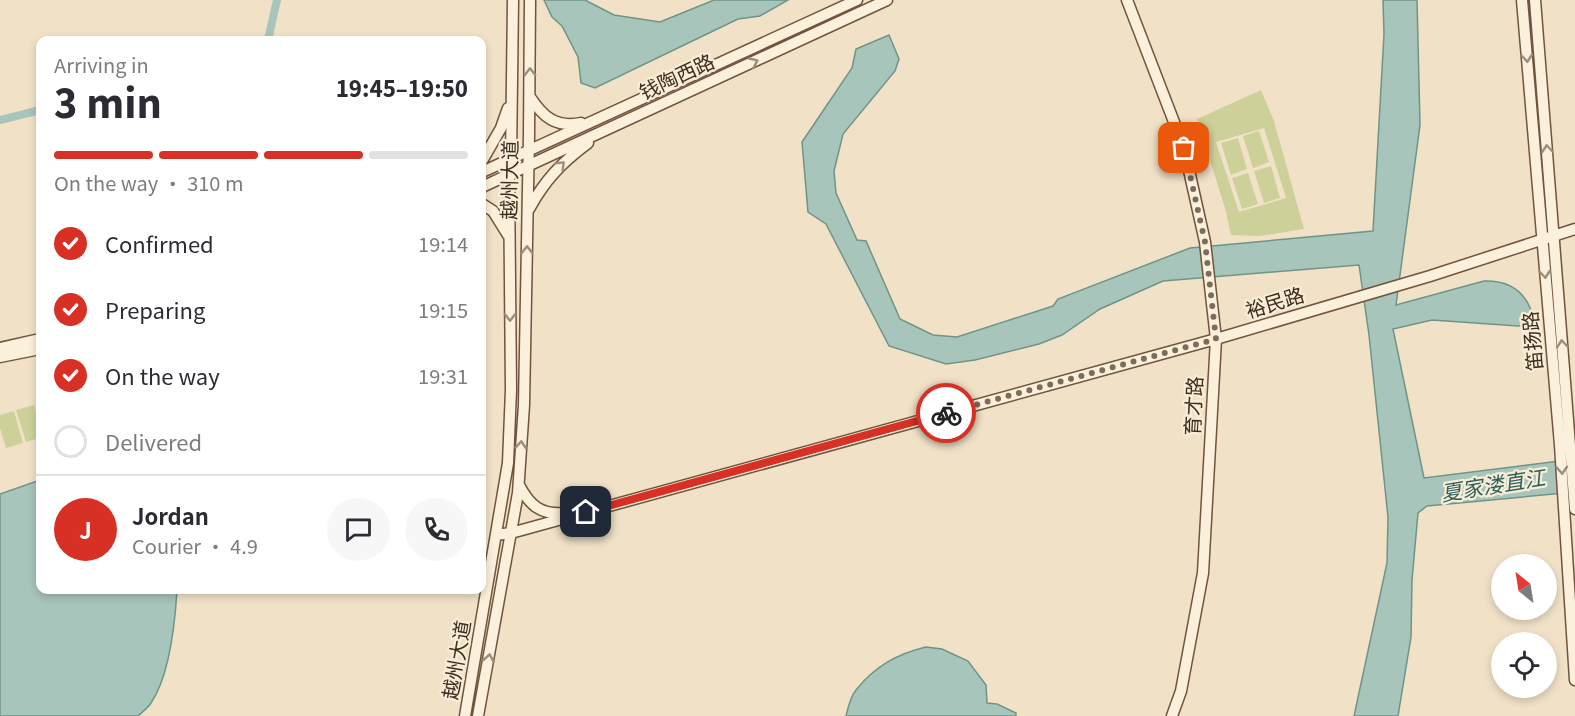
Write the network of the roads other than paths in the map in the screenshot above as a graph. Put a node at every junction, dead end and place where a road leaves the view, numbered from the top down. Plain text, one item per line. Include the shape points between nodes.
1 (857, 0) edge
2 (887, 0) edge
3 (1127, 0) edge
4 (1522, 0) edge
5 (1535, 0) edge
6 (513, 1) edge
7 (530, 1) edge
8 (530, 95) junction
9 (512, 97) junction
10 (596, 121) junction
11 (612, 127) junction
12 (529, 151) junction
13 (486, 153) edge
14 (511, 159) junction
15 (529, 165) junction
16 (486, 170) edge
17 (509, 174) junction
18 (486, 185) edge
19 (486, 207) edge
20 (528, 212) junction
21 (1575, 229) edge
22 (1548, 237) junction
23 (509, 238) junction
24 (1216, 339) junction
25 (36, 340) edge
26 (0, 348) edge
27 (36, 350) edge
28 (0, 357) edge
29 (519, 484) junction
30 (1568, 495) edge
31 (1575, 509) edge
32 (586, 512) junction
33 (511, 533) junction
34 (496, 535) junction
35 (486, 593) edge
36 (486, 594) edge
37 (1575, 680) edge
38 (465, 716) edge
39 (478, 716) edge
40 (1172, 716) edge

1 - 10 street, 钱陶西路
11 -> 2 street, 钱陶西路
3 - 24 street, 育才路 via 1184,148 1205,242
4 -> 22 street, 笛扬路
22 -> 5 street, 笛扬路
6 - 9 street, 越州大道
8 -> 7 street, 越州大道
8 - 10 street via 546,117 567,126
8 - 12 street, 越州大道
9 - 13 street via 501,128
9 - 14 street, 越州大道
10 - 12 street, 钱陶西路
11 - 15 street, 钱陶西路
20 -> 11 street via 542,185 565,160
12 - 14 street, 钱陶西路
12 - 15 street, 越州大道
14 - 16 street, 钱陶西路
14 - 17 street, 越州大道
15 - 17 street, 钱陶西路
15 - 20 street, 越州大道
17 - 18 street, 钱陶西路
17 - 23 street, 越州大道
19 - 23 street via 493,211
29 -> 20 street, 越州大道
21 - 22 street, 裕民路
22 - 24 street, 裕民路
22 - 30 street, 笛扬路
23 -> 34 street, 越州大道 via 508,463
24 - 32 street, 裕民路
24 - 40 street, 育才路 via 1203,573 1181,691
25 - 26 street
27 - 28 street
29 - 32 street via 532,505 550,514
29 - 33 street, 越州大道
30 - 31 street, 笛扬路
30 - 37 street, 笛扬路
32 - 33 street, 裕民路
33 - 34 street, 裕民路
39 -> 33 street, 越州大道
34 - 35 street, 越州大道
36 - 38 street, 越州大道

